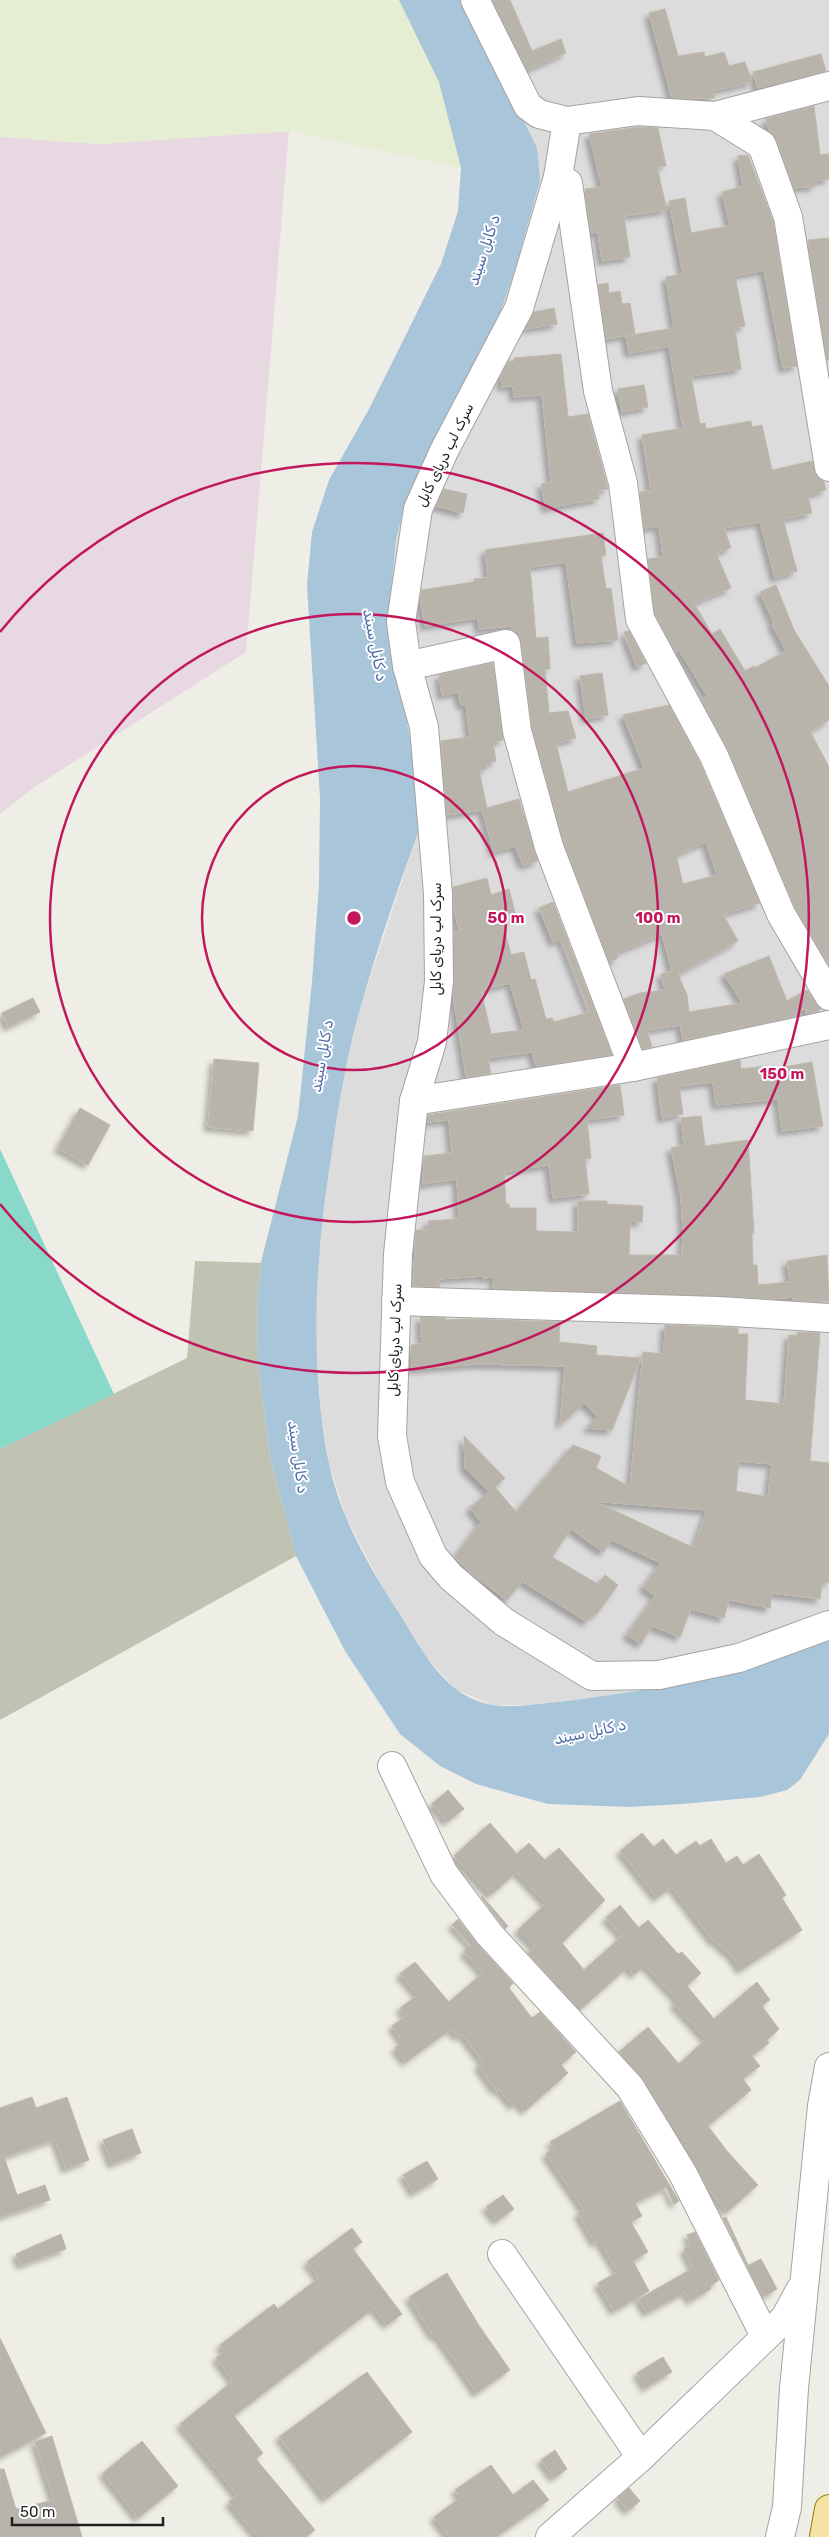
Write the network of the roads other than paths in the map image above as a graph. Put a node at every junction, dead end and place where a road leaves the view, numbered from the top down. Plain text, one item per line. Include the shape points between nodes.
1 (476, 0) edge
2 (829, 86) edge
3 (715, 116) junction
4 (567, 121) junction
5 (558, 178) junction
6 (829, 467) edge
7 (408, 666) junction
8 (829, 996) edge
9 (829, 1025) edge
10 (633, 1067) junction
11 (414, 1101) junction
12 (396, 1300) junction
13 (829, 1318) edge
14 (829, 1625) edge
15 (392, 1766) dead end
16 (829, 2067) edge
17 (502, 2254) dead end
18 (805, 2276) junction
19 (764, 2336) junction
20 (641, 2457) junction
21 (829, 2509) edge
22 (550, 2537) edge
23 (780, 2537) edge
24 (824, 2537) edge

1 - 4 street via 528,106 539,114
2 - 3 street
3 - 4 street via 638,111
3 - 6 street via 762,145 788,217
4 - 5 street, سرک لبِ دریای کابل
5 - 7 street, سرک لبِ دریای کابل via 520,308 444,451 418,509 400,622
5 - 8 street via 568,183 598,391 623,483 640,618 714,756 781,914
7 - 10 street via 506,644 517,731 549,847
7 - 11 street, سرک لبِ دریای کابل via 424,727 438,894 439,981 432,1042
9 - 10 street
10 - 11 street
11 - 12 street, سرک لبِ دریای کابل
12 - 13 street
12 - 14 street, سرک لبِ دریای کابل via 392,1436 400,1482 433,1556 451,1577 504,1622 592,1676 659,1675 739,1658
15 - 19 street via 444,1874 483,1927 630,2087 684,2174
16 - 18 street via 822,2106
17 - 20 street
18 - 19 street via 785,2318
18 - 23 street via 787,2507
19 - 20 street
20 - 22 street
21 - 24 main road

